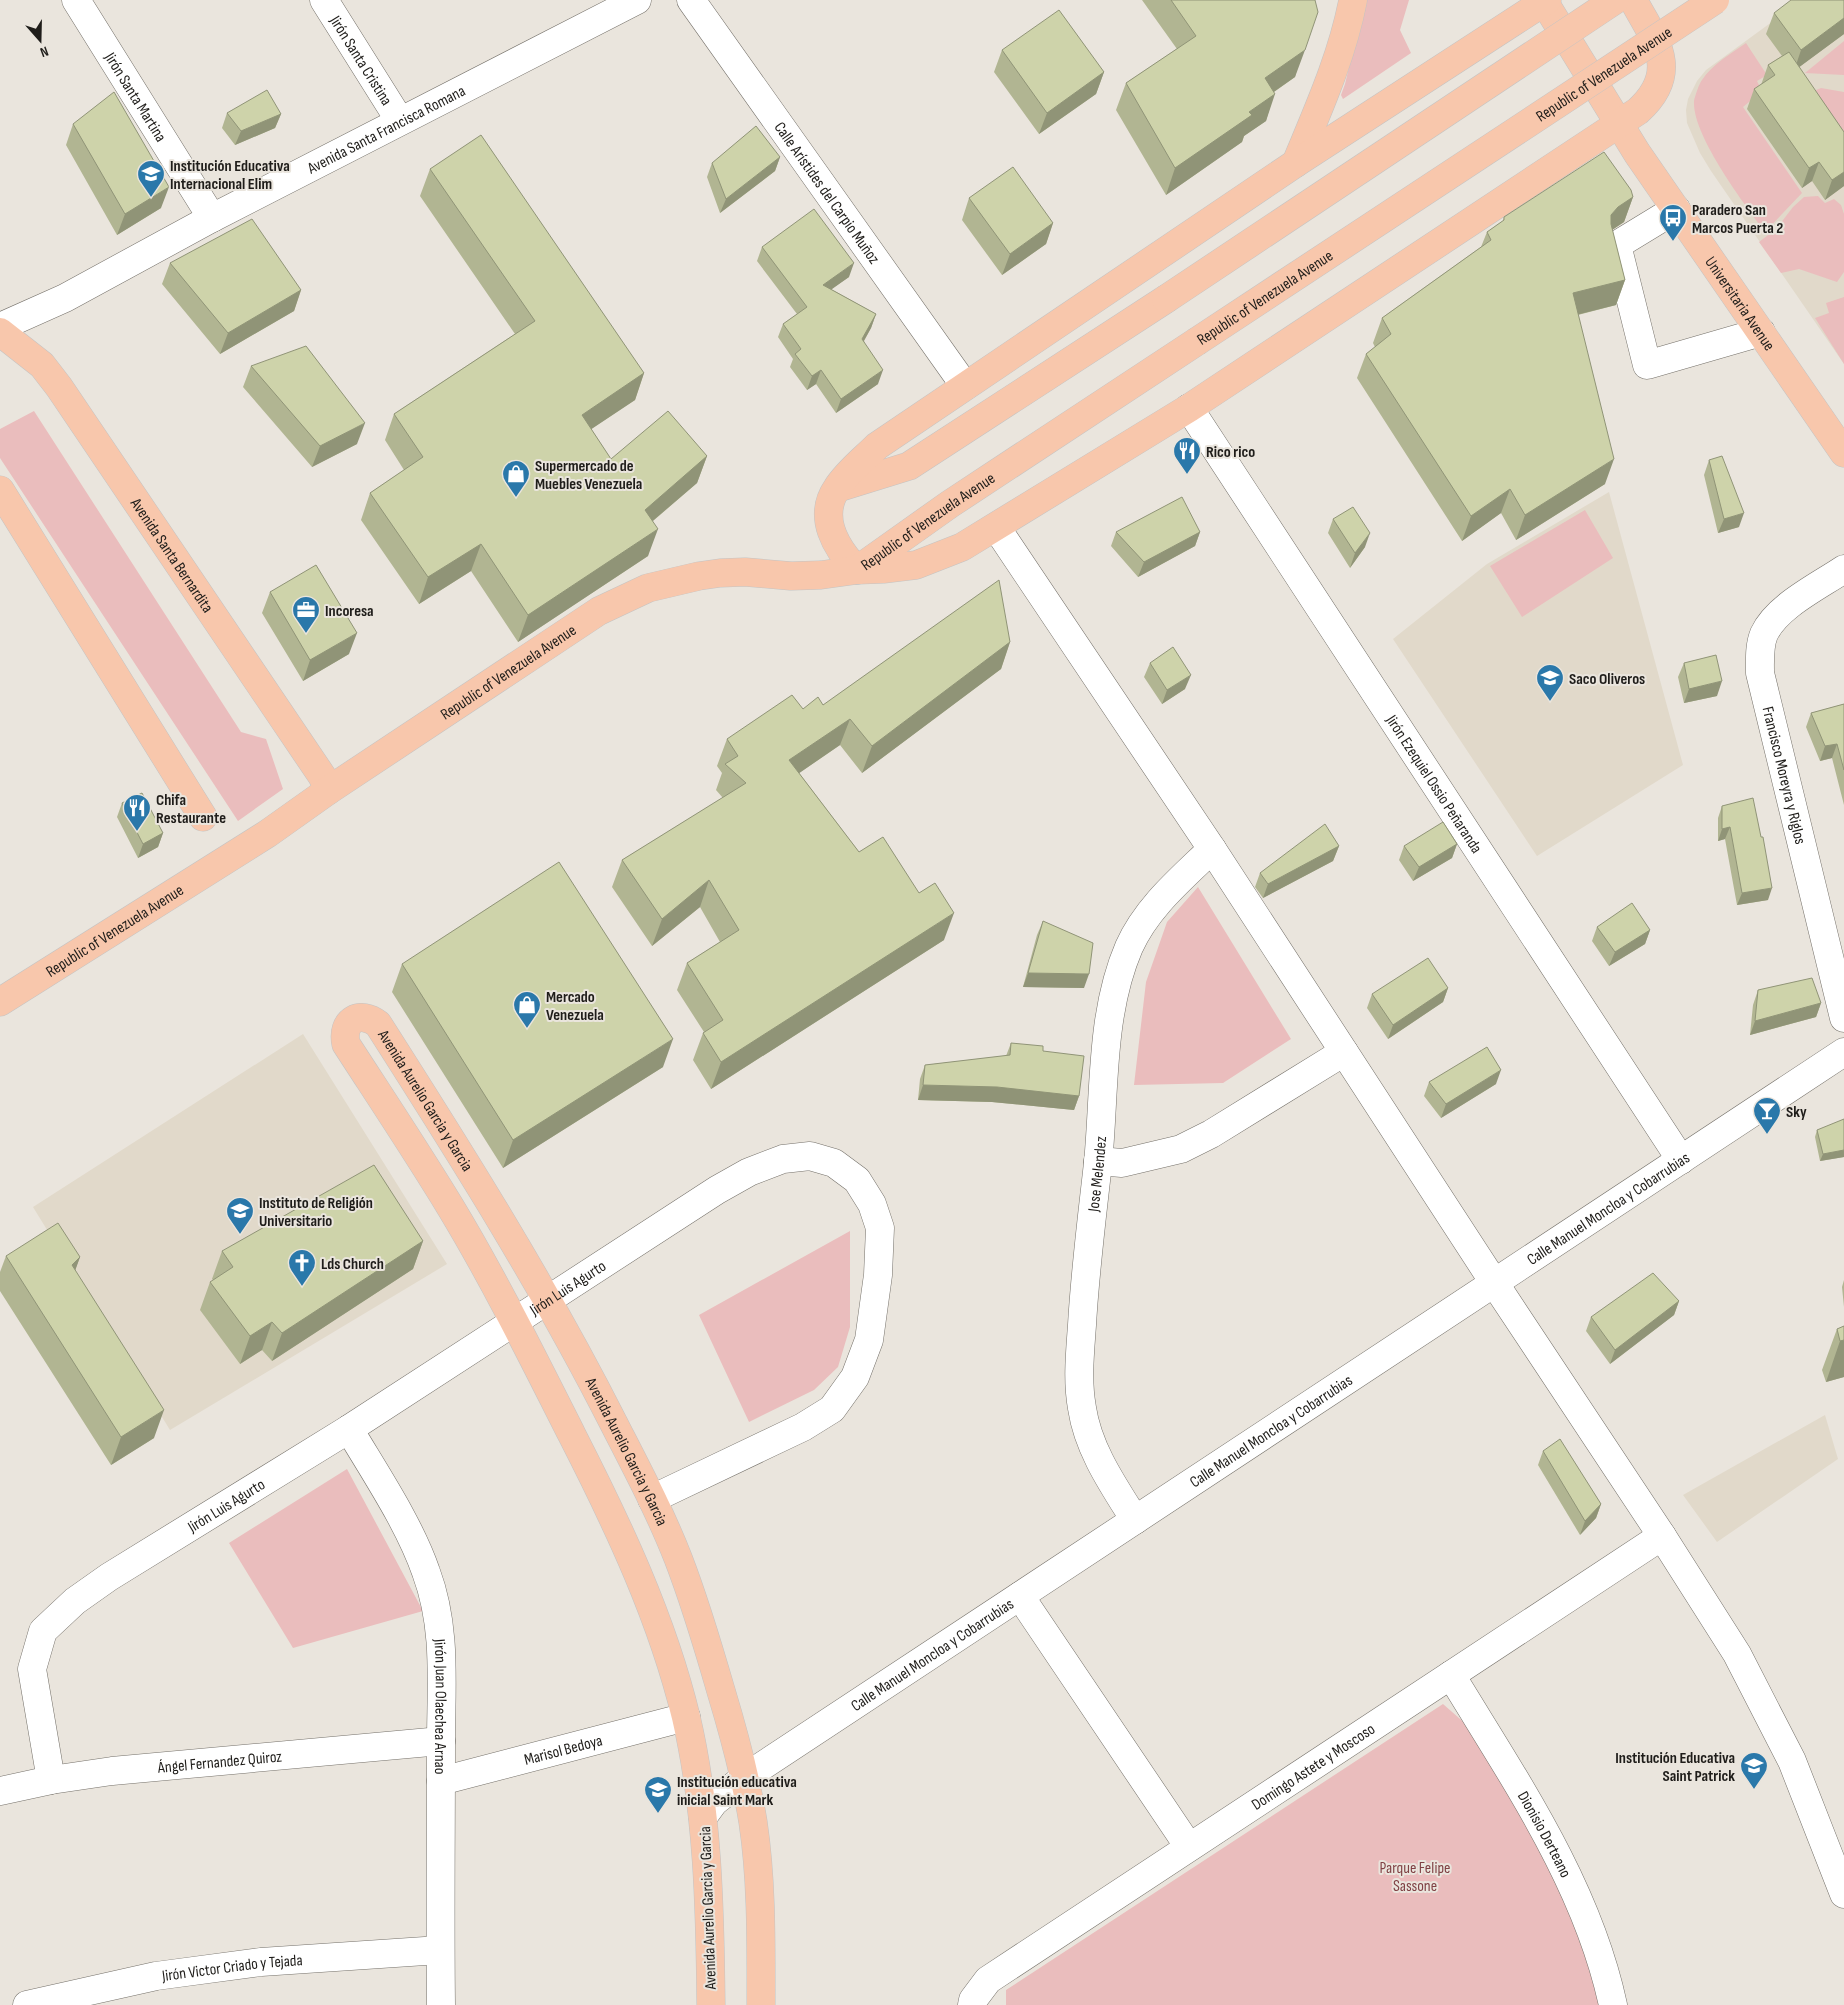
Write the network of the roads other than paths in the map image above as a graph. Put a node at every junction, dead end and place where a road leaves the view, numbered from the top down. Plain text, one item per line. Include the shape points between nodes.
1 (76, 0) edge
2 (324, 0) edge
3 (637, 0) edge
4 (691, 0) edge
5 (1353, 0) edge
6 (1615, 0) edge
7 (1633, 0) edge
8 (1715, 0) edge
9 (1544, 1) edge
10 (400, 121) junction
11 (1620, 124) junction
12 (1296, 163) junction
13 (1676, 209) junction
14 (212, 218) junction
15 (0, 327) edge
16 (0, 332) edge
17 (1761, 332) junction
18 (965, 386) junction
19 (1189, 408) junction
20 (1844, 453) edge
21 (836, 488) junction
22 (0, 490) edge
23 (996, 527) junction
24 (1844, 569) edge
25 (857, 570) junction
26 (329, 790) junction
27 (203, 817) dead end
28 (1212, 849) junction
29 (3, 995) edge
30 (1844, 1018) edge
31 (1344, 1052) junction
32 (1844, 1052) edge
33 (1681, 1160) junction
34 (1098, 1161) junction
35 (1495, 1284) junction
36 (548, 1300) junction
37 (515, 1322) junction
38 (349, 1429) junction
39 (652, 1499) junction
40 (1136, 1520) junction
41 (1662, 1536) junction
42 (1020, 1596) junction
43 (1451, 1674) junction
44 (686, 1717) junction
45 (441, 1741) junction
46 (744, 1778) junction
47 (51, 1780) junction
48 (441, 1781) junction
49 (0, 1791) edge
50 (703, 1816) junction
51 (1189, 1847) junction
52 (1844, 1894) edge
53 (440, 1950) junction
54 (27, 2005) edge
55 (442, 2005) edge
56 (711, 2005) edge
57 (761, 2005) edge
58 (972, 2005) edge
59 (1613, 2005) edge

1 - 14 street, Jirón Santa Martina
2 - 10 street, Jirón Santa Cristina
3 - 10 street, Avenida Santa Francisca Romana
4 - 18 street, Calle Arístides del Carpio Muñoz
5 - 12 main road via 1330,80
6 - 21 main road, bridge via 909,466
7 - 11 main road, Republic of Venezuela Avenue via 1661,54 1663,67 1653,95
8 - 25 main road, Republic of Venezuela Avenue, bridge via 950,504
9 - 11 main road, Universitaria Avenue
9 - 12 main road
10 - 14 street, Avenida Santa Francisca Romana
11 - 13 main road, Universitaria Avenue
11 - 19 main road, Republic of Venezuela Avenue
12 - 18 main road
13 - 17 main road, Universitaria Avenue
13 - 17 street via 1616,245 1647,366
14 - 15 street, Avenida Santa Francisca Romana via 65,298
16 - 26 main road, Avenida Santa Bernardita via 42,365 59,387
17 - 20 main road, Universitaria Avenue
18 - 21 main road via 876,446
19 - 23 main road, Republic of Venezuela Avenue
19 - 33 street, Jirón Ezequiel Ossio Peñaranda
21 - 25 main road via 828,508 829,525 844,557
22 - 27 main road
23 - 25 main road, Republic of Venezuela Avenue via 962,547 916,565
23 - 28 street
24 - 30 street, Francisco Moreyra y Riglos via 1776,616 1764,634 1760,665
25 - 26 main road, Republic of Venezuela Avenue via 791,576 720,573 648,588 599,611
26 - 29 main road, Republic of Venezuela Avenue via 260,839
28 - 31 street
28 - 34 street, Jose Melendez via 1157,902 1130,945 1121,968 1109,1028
31 - 34 street via 1181,1149 1122,1163
31 - 35 street
32 - 33 street, Calle Manuel Moncloa y Cobarrubias
33 - 35 street, Calle Manuel Moncloa y Cobarrubias
34 - 40 street, Jose Melendez via 1078,1380 1086,1424 1097,1455
35 - 40 street, Calle Manuel Moncloa y Cobarrubias
35 - 41 street
36 - 37 street, Jirón Luis Agurto
36 - 37 main road, Avenida Aurelio Garcia y Garcia via 483,1188 378,1024 364,1017 351,1021 344,1035 346,1044 450,1207
36 - 39 main road, Avenida Aurelio Garcia y Garcia
36 - 39 street, Jirón Luis Agurto via 717,1190 783,1159 810,1156 834,1163 857,1180 872,1204 880,1228 878,1275 869,1340 855,1377 832,1409 803,1427
37 - 38 street, Jirón Luis Agurto
37 - 44 main road, Avenida Aurelio Garcia y Garcia via 632,1561 660,1633
38 - 45 street, Jirón Juan Olaechea Arnao via 408,1531 426,1572 437,1611 442,1651
38 - 47 street, Jirón Luis Agurto via 109,1577 75,1601 44,1630 32,1669
39 - 46 main road, Avenida Aurelio Garcia y Garcia via 678,1556 702,1622
40 - 42 street, Calle Manuel Moncloa y Cobarrubias
41 - 43 street, Domingo Astete y Moscoso
41 - 52 street via 1737,1654 1788,1753
42 - 46 street, Calle Manuel Moncloa y Cobarrubias
42 - 51 street
43 - 51 street, Domingo Astete y Moscoso
43 - 59 street, Dionisio Derteano via 1544,1831 1572,1886 1589,1923
44 - 48 street, Marisol Bedoya
44 - 50 main road, Avenida Aurelio Garcia y Garcia
45 - 47 street, Ángel Fernandez Quiroz via 122,1770
45 - 48 street, Jirón Juan Olaechea Arnao
46 - 50 street, Calle Manuel Moncloa y Cobarrubias via 714,1802
46 - 57 main road, Avenida Aurelio Garcia y Garcia via 753,1824 758,1885
47 - 49 street, Ángel Fernandez Quiroz
48 - 53 street, Jirón Juan Olaechea Arnao
50 - 56 main road, Avenida Aurelio Garcia y Garcia
51 - 58 street, Domingo Astete y Moscoso via 988,1980
53 - 54 street, Jirón Victor Criado y Tejada via 261,1962 166,1974
53 - 55 street, Jirón Juan Olaechea Arnao

